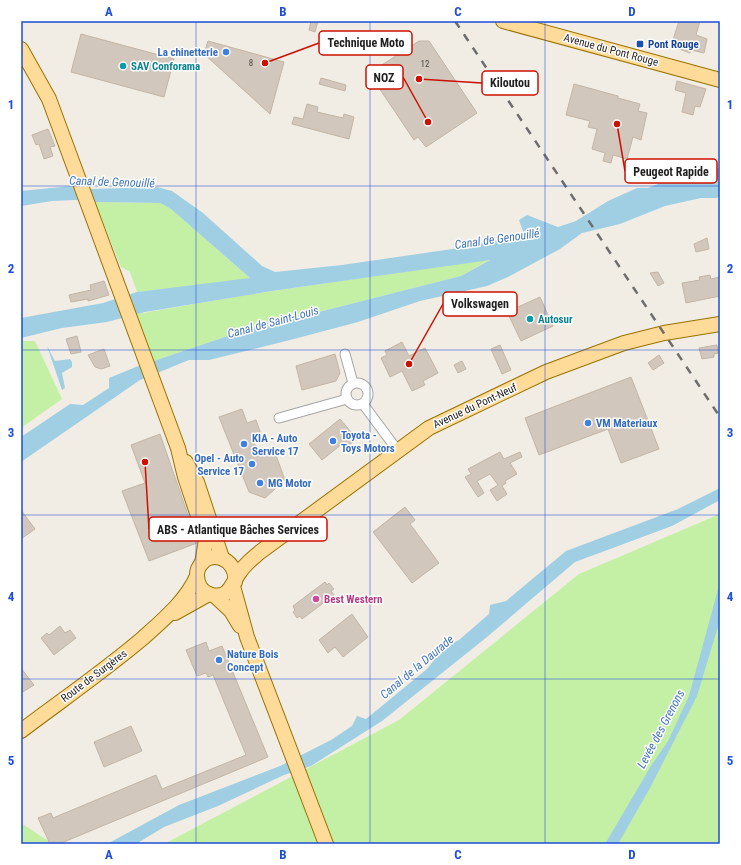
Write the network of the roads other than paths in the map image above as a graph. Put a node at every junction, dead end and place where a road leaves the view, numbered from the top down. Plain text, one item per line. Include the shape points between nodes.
1 (503, 21) edge
2 (21, 49) edge
3 (720, 80) edge
4 (720, 324) edge
5 (345, 354) dead end
6 (353, 383) junction
7 (346, 399) junction
8 (363, 404) junction
9 (279, 418) dead end
10 (178, 448) junction
11 (398, 451) junction
12 (260, 552) junction
13 (225, 559) junction
14 (202, 563) junction
15 (197, 576) junction
16 (234, 584) junction
17 (212, 595) junction
18 (164, 619) junction
19 (247, 637) junction
20 (21, 731) edge
21 (326, 844) edge

1 - 3 main road, Avenue du Pont Rouge
2 - 10 main road via 48,99
4 - 11 main road, Avenue du Pont-Neuf via 664,333 624,343 546,372 429,428
5 - 6 street
6 - 7 street via 346,391
6 - 8 street via 364,385 368,391 368,398
7 - 8 street via 355,405
7 - 9 street
8 - 11 street
10 - 13 main road via 197,482
10 - 14 main road via 206,540
11 - 12 main road, Avenue du Pont-Neuf
12 - 13 main road
12 - 16 main road via 240,572
13 - 14 main road via 211,558
13 - 16 main road via 234,570
14 - 15 main road
15 - 17 main road via 200,587
15 - 18 main road via 193,585
16 - 17 main road via 225,593
16 - 19 main road
17 - 18 main road
17 - 19 main road via 231,611
18 - 20 main road, Route de Surgères via 127,652
19 - 21 main road

